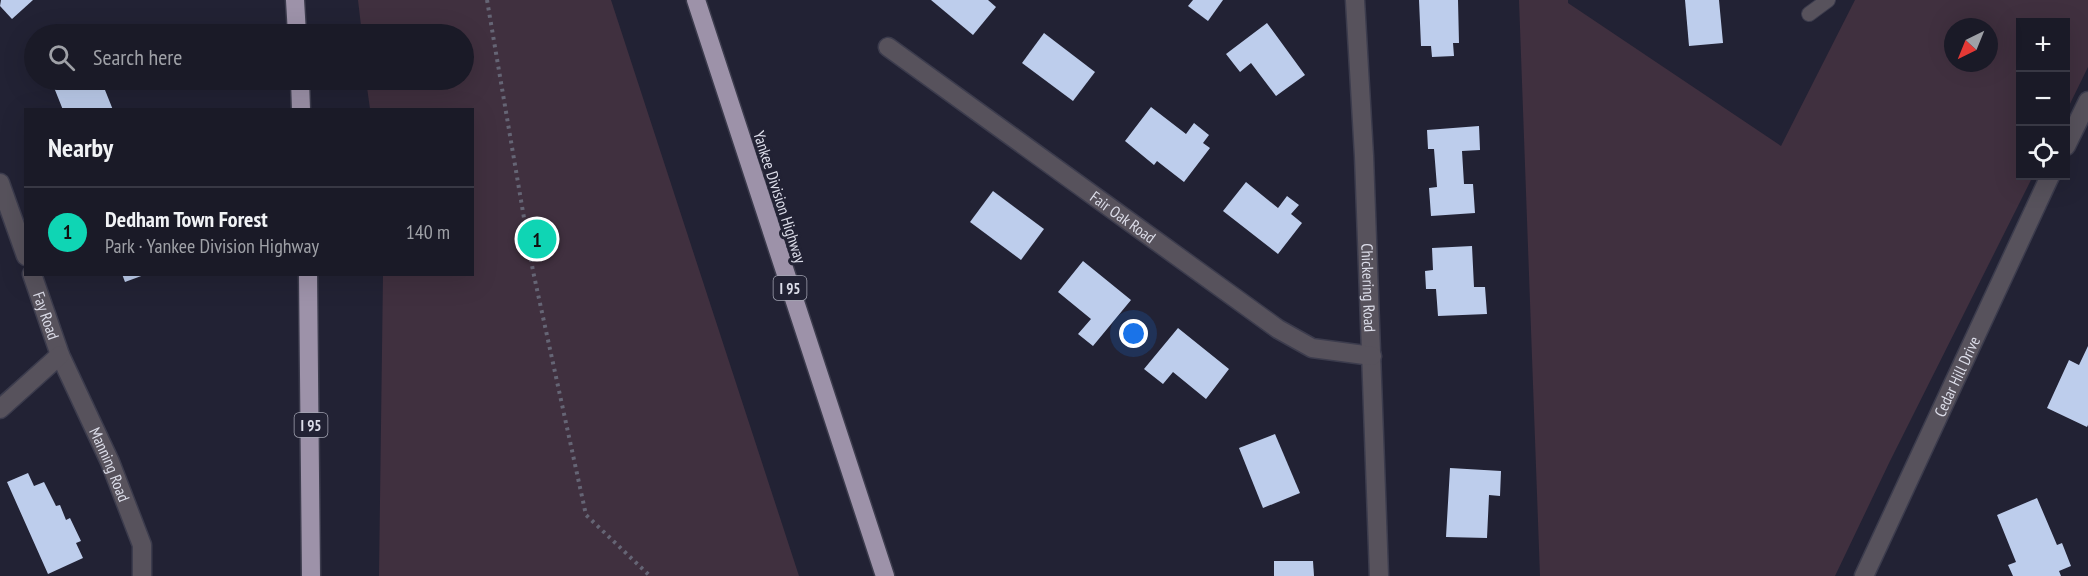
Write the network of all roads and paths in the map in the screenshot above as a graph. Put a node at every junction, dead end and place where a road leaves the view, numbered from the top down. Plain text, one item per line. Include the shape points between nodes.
1 (295, 0) edge
2 (487, 0) edge
3 (696, 0) edge
4 (1355, 0) edge
5 (1828, 0) edge
6 (1809, 14) dead end
7 (296, 24) edge
8 (888, 47) dead end
9 (300, 90) edge
10 (2088, 101) edge
11 (301, 108) edge
12 (2070, 138) edge
13 (2048, 180) edge
14 (0, 183) edge
15 (24, 250) edge
16 (33, 276) edge
17 (308, 276) edge
18 (60, 355) junction
19 (1372, 356) junction
20 (0, 409) edge
21 (142, 576) edge
22 (311, 576) edge
23 (650, 576) edge
24 (885, 576) edge
25 (1378, 576) edge
26 (1864, 576) edge

1 - 7 highway
2 - 23 path via 533,271 586,515
3 - 24 highway, Yankee Division Highway / I 95
4 - 19 street, Chickering Road
5 - 6 lane
8 - 19 street, Fair Oak Road via 1278,329 1312,348
9 - 11 highway
10 - 12 street
13 - 26 street, Cedar Hill Drive
14 - 15 street
16 - 18 street, Fay Road
17 - 22 highway, I 95
18 - 20 street
18 - 21 street, Manning Road via 110,462 142,545
19 - 25 street, Chickering Road

